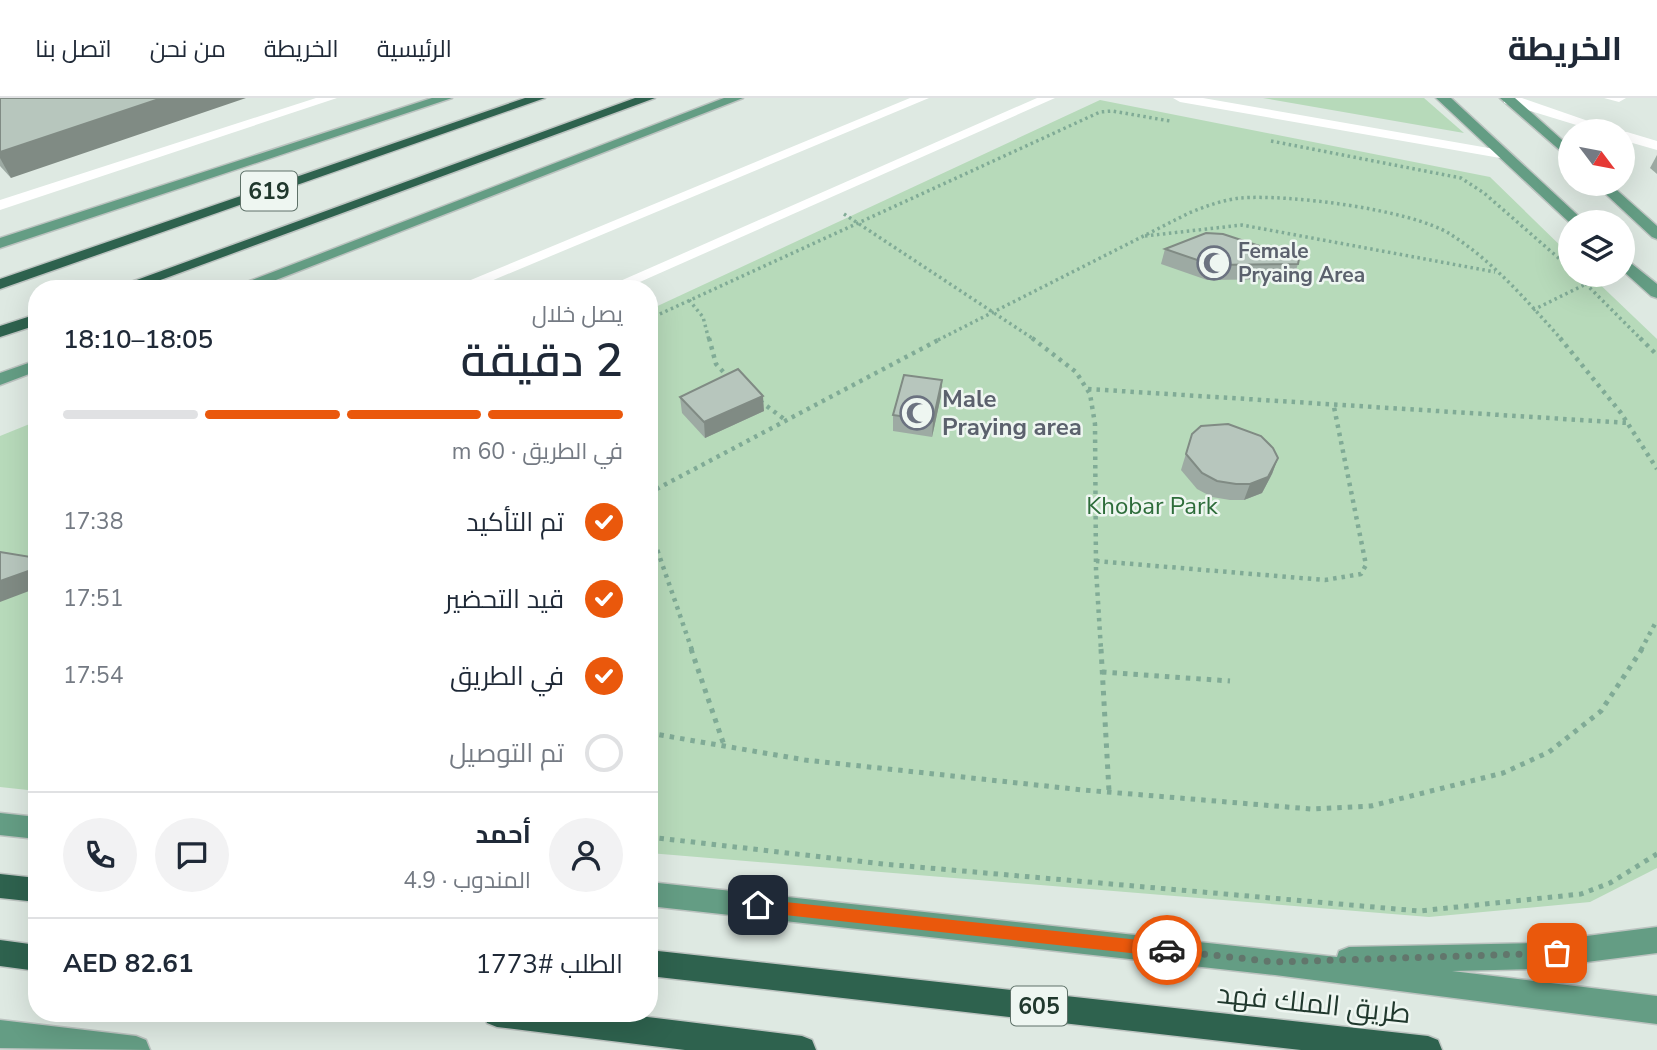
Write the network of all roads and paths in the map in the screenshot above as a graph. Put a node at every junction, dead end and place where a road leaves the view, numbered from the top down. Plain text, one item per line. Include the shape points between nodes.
1 (330, 98) edge
2 (445, 98) edge
3 (538, 98) edge
4 (648, 98) edge
5 (736, 98) edge
6 (922, 98) edge
7 (1048, 98) edge
8 (1180, 98) edge
9 (1443, 98) edge
10 (1611, 98) edge
11 (1619, 98) edge
12 (1510, 99) edge
13 (1572, 119) edge
14 (1176, 122) dead end
15 (1635, 139) edge
16 (1267, 140) dead end
17 (1558, 144) edge
18 (1657, 146) edge
19 (1500, 154) junction
20 (1615, 196) edge
21 (819, 198) junction
22 (0, 205) edge
23 (1564, 210) edge
24 (859, 223) junction
25 (1657, 234) edge
26 (1141, 237) junction
27 (0, 243) edge
28 (1558, 257) edge
29 (1496, 272) junction
30 (1635, 273) edge
31 (145, 280) edge
32 (261, 280) edge
33 (479, 280) edge
34 (631, 280) edge
35 (0, 284) edge
36 (1580, 287) edge
37 (1589, 287) edge
38 (1657, 293) edge
39 (689, 300) junction
40 (1533, 310) junction
41 (992, 313) junction
42 (658, 314) edge
43 (28, 322) edge
44 (0, 332) edge
45 (1657, 355) edge
46 (28, 368) edge
47 (0, 379) edge
48 (733, 382) edge
49 (1088, 389) junction
50 (757, 399) edge
51 (1334, 407) junction
52 (784, 419) junction
53 (1629, 424) junction
54 (1657, 469) edge
55 (658, 488) edge
56 (658, 552) edge
57 (1096, 561) junction
58 (1657, 620) edge
59 (1102, 672) junction
60 (1230, 681) dead end
61 (658, 735) edge
62 (725, 748) junction
63 (1110, 792) junction
64 (0, 824) edge
65 (28, 827) edge
66 (658, 839) edge
67 (1657, 854) edge
68 (0, 886) edge
69 (28, 889) edge
70 (658, 895) edge
71 (1657, 940) edge
72 (0, 953) edge
73 (28, 957) edge
74 (1275, 962) junction
75 (658, 964) edge
76 (1657, 1010) edge
77 (571, 1022) edge
78 (0, 1034) edge
79 (136, 1050) edge
80 (802, 1050) edge
81 (1429, 1050) edge

1 - 22 street
2 - 27 main road
3 - 35 highway, 619
4 - 31 highway, 619
5 - 32 main road
6 - 33 street
7 - 21 street
8 - 19 street
9 - 19 main road
10 - 11 street
12 - 13 street
12 - 17 main road
14 - 24 path via 1100,112
15 - 18 street
16 - 28 path via 1461,178 1484,192
19 - 23 main road
20 - 25 main road
21 - 24 path
21 - 34 street
24 - 39 path
24 - 41 path
26 - 29 path via 1252,226
26 - 29 path via 1206,205 1240,198 1285,199 1446,231
26 - 41 path
29 - 40 path
30 - 38 main road
36 - 40 path
37 - 45 path
39 - 42 path
39 - 48 path via 703,317 716,364
40 - 53 path
41 - 49 path via 1076,372
41 - 52 path
43 - 44 highway
46 - 47 main road
49 - 51 path
49 - 57 path via 1095,425
50 - 52 path
51 - 53 path
51 - 57 path via 1366,565 1362,574 1325,580
52 - 55 path
53 - 54 path
56 - 62 path
57 - 59 path
58 - 63 path via 1601,711 1549,752 1503,773 1371,806 1311,809
59 - 60 path
59 - 63 path
61 - 62 path
62 - 63 path
64 - 65 main road
66 - 67 path via 883,864 1419,911 1581,894 1610,883
68 - 69 highway
70 - 74 main road
71 - 74 main road via 1532,956
72 - 73 highway
74 - 76 main road
75 - 81 highway, طريق الملك فهد / 605
77 - 80 highway
78 - 79 main road

